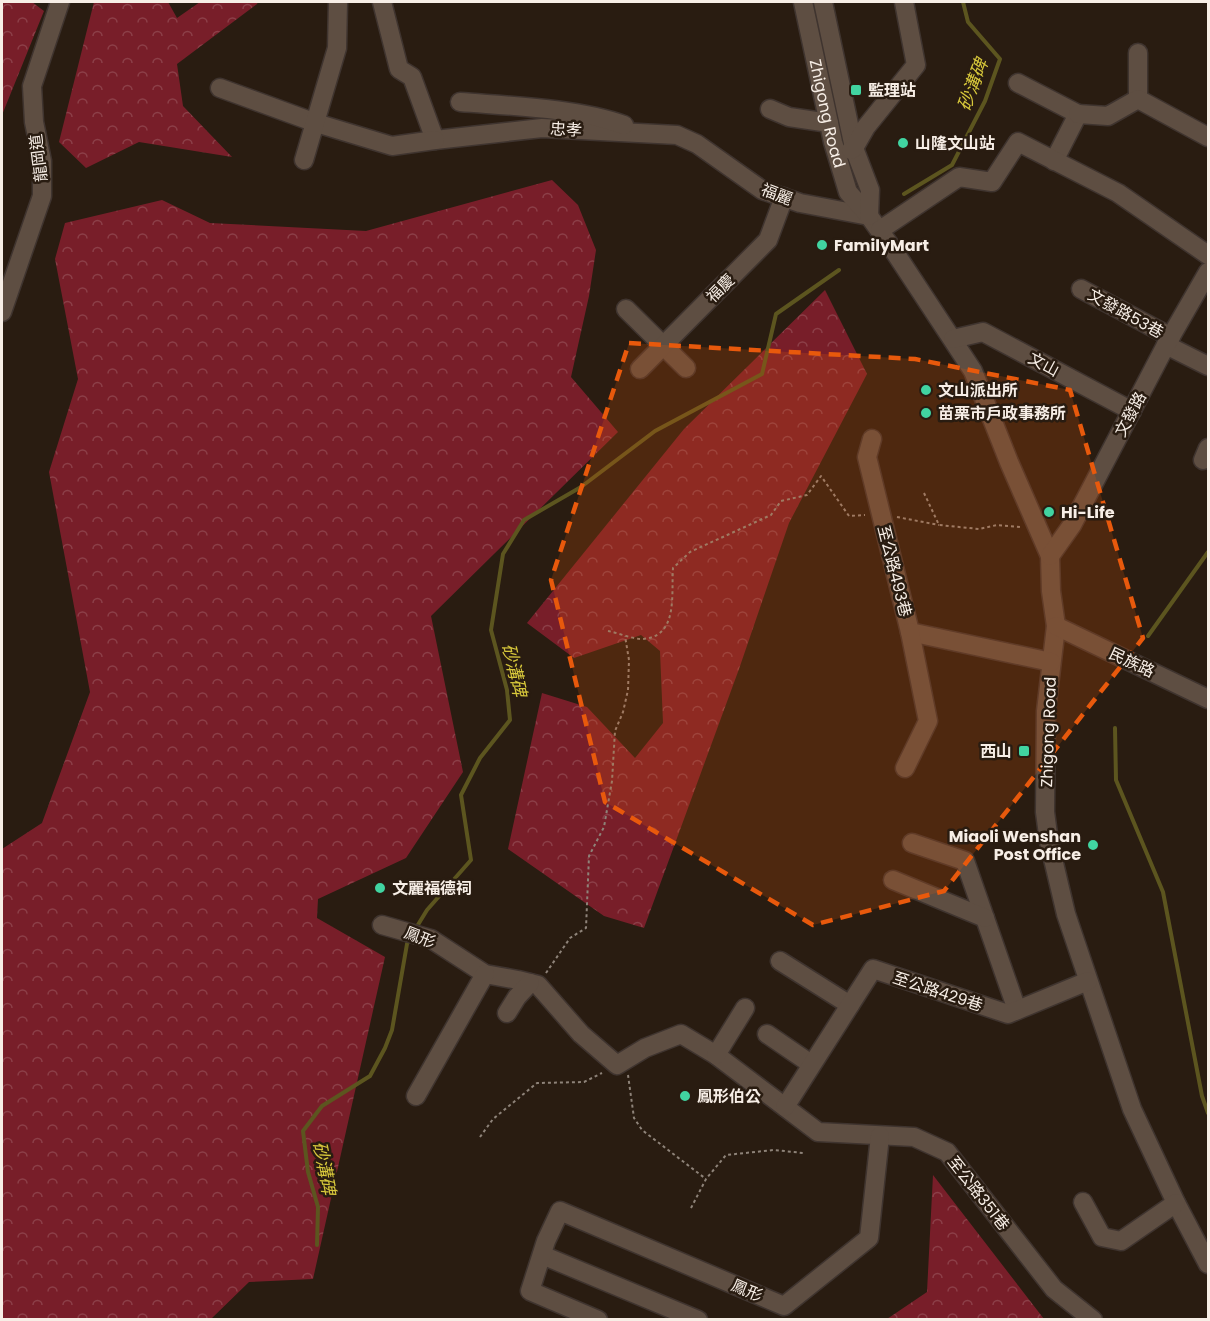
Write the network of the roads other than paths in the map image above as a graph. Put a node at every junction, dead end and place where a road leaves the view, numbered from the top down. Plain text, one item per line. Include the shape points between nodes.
1 (60, 2) edge
2 (338, 2) edge
3 (382, 2) edge
4 (802, 2) edge
5 (824, 2) edge
6 (904, 2) edge
7 (1138, 53) dead end
8 (1018, 83) dead end
9 (220, 88) dead end
10 (1138, 99) junction
11 (460, 102) dead end
12 (770, 109) dead end
13 (1078, 114) junction
14 (316, 123) junction
15 (829, 123) junction
16 (646, 133) junction
17 (1209, 137) edge
18 (435, 140) junction
19 (697, 144) joint
20 (854, 148) junction
21 (837, 156) junction
22 (304, 160) dead end
23 (1054, 161) junction
24 (784, 197) junction
25 (874, 223) junction
26 (1209, 255) edge
27 (1209, 272) edge
28 (1081, 289) dead end
29 (626, 309) dead end
30 (2, 312) edge
31 (953, 339) junction
32 (1168, 341) junction
33 (662, 347) junction
34 (1209, 366) edge
35 (686, 368) dead end
36 (640, 369) dead end
37 (1131, 411) junction
38 (872, 439) dead end
39 (1050, 556) junction
40 (1056, 626) junction
41 (910, 632) junction
42 (1051, 662) junction
43 (1209, 699) edge
44 (905, 768) dead end
45 (912, 843) dead end
46 (892, 880) dead end
47 (985, 918) junction
48 (382, 925) dead end
49 (780, 961) dead end
50 (485, 975) junction
51 (1088, 981) junction
52 (534, 984) junction
53 (850, 1005) junction
54 (745, 1008) dead end
55 (1017, 1010) junction
56 (507, 1013) dead end
57 (767, 1034) dead end
58 (716, 1055) junction
59 (811, 1064) junction
60 (416, 1096) dead end
61 (785, 1107) junction
62 (880, 1136) junction
63 (1083, 1202) dead end
64 (1176, 1203) junction
65 (542, 1255) junction
66 (1209, 1264) edge
67 (598, 1320) edge
68 (698, 1320) edge
69 (1093, 1320) edge

1 - 30 street, 龍岡道 via 32,86 42,161 42,196
2 - 14 street via 337,48
3 - 18 street via 399,69 412,77
4 - 15 street, Zhigong Road
5 - 20 street, Zhigong Road
6 - 20 street via 916,65
7 - 10 street
8 - 13 street
9 - 14 street, 忠孝
10 - 13 street via 1108,116
10 - 17 street
11 - 16 street via 589,116
12 - 15 street via 789,117
13 - 23 street
14 - 18 street, 忠孝 via 393,146
14 - 22 street
15 - 21 street, Zhigong Road
16 - 18 street, 忠孝 via 542,128
16 - 19 street, 忠孝 via 677,135
19 - 24 street, 福麗 via 762,190
20 - 21 street
20 - 25 street, Zhigong Road via 870,190
21 - 25 street, Zhigong Road via 848,192
23 - 25 street via 1018,142 992,182 959,177
23 - 26 street via 1118,194
24 - 25 street, 福麗
24 - 33 street, 福慶 via 768,240
25 - 31 street, Zhigong Road
27 - 32 street, 文發路
28 - 32 street, 文發路53巷
29 - 33 street
31 - 37 street, 文山 via 983,332
31 - 39 street, Zhigong Road via 973,371
32 - 34 street, 文發路53巷
32 - 37 street, 文發路
33 - 35 street
33 - 36 street, 福慶
37 - 39 street, 文發路 via 1072,525
38 - 41 street, 至公路493巷 via 867,457
39 - 40 street, Zhigong Road
40 - 42 street, Zhigong Road
40 - 43 street, 民族路
41 - 42 street, 至公路493巷
41 - 44 street via 928,721
42 - 51 street, Zhigong Road via 1046,711 1048,832 1066,914
45 - 47 street via 965,861
46 - 47 street
47 - 55 street
48 - 50 street, 鳳形 via 431,939
49 - 53 street
50 - 52 street, 鳳形
50 - 60 street
51 - 55 street, 至公路429巷
51 - 64 street, Zhigong Road via 1132,1109
52 - 56 street via 517,997
52 - 58 street, 至公路351巷 via 580,1034 617,1065 645,1048 681,1034
53 - 55 street, 至公路429巷 via 873,969 1008,1014
53 - 59 street, 至公路429巷
54 - 58 street
57 - 59 street
58 - 61 street, 至公路351巷
59 - 61 street, 至公路429巷
61 - 62 street, 至公路351巷 via 818,1132
62 - 65 street, 鳳形 via 869,1238 784,1306 560,1211
62 - 69 street, 至公路351巷 via 914,1137 948,1152 1054,1288
63 - 64 street via 1102,1237 1121,1241
64 - 66 street, Zhigong Road
65 - 67 street, 鳳形 via 530,1291
65 - 68 street

